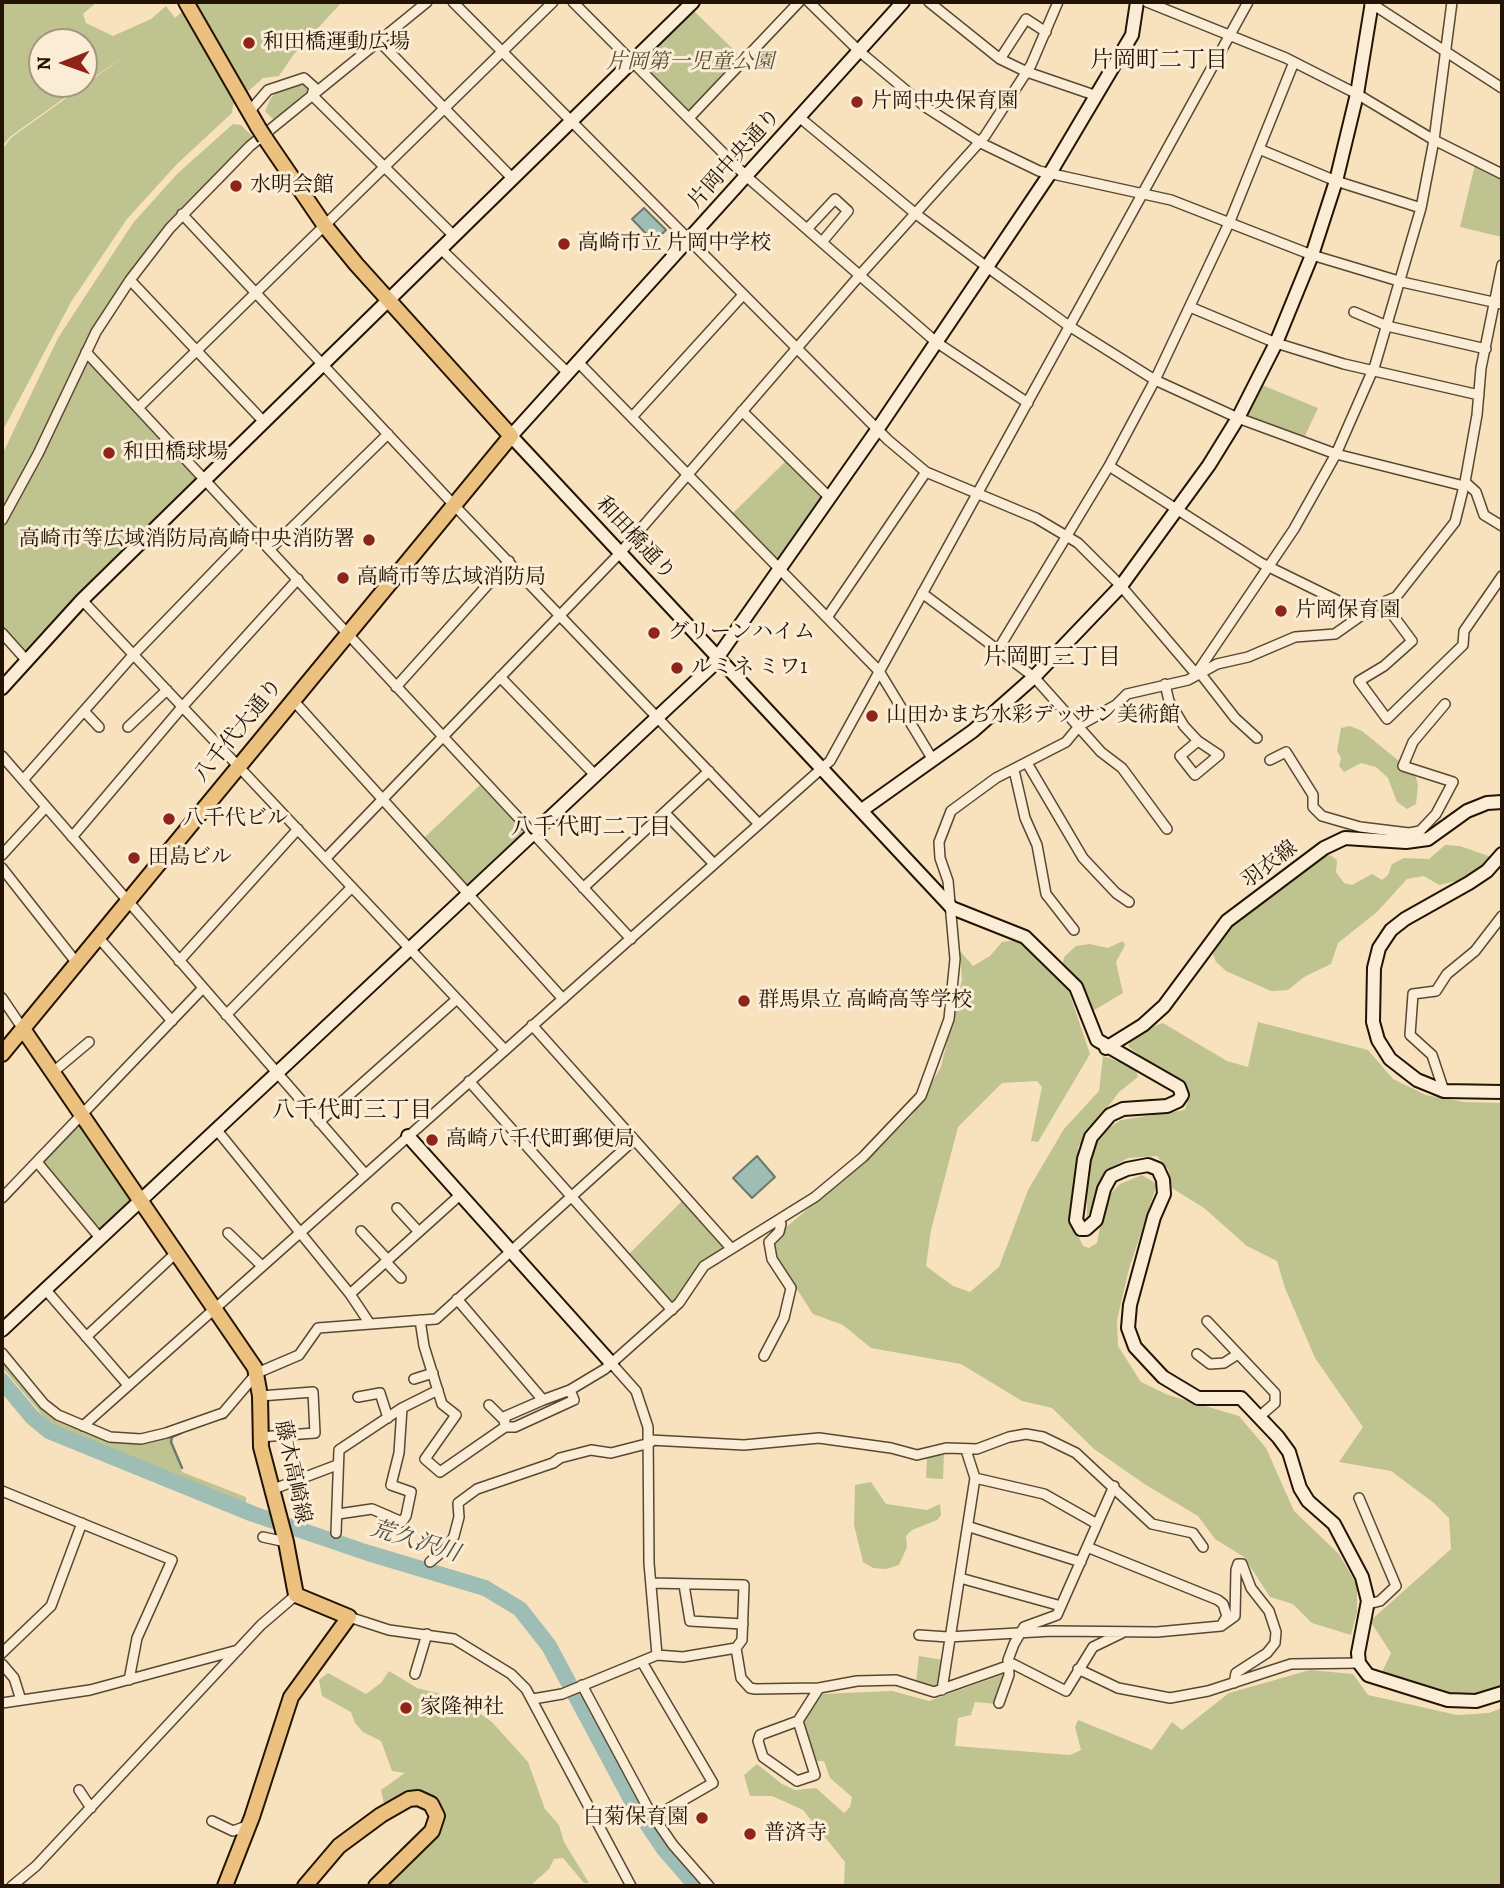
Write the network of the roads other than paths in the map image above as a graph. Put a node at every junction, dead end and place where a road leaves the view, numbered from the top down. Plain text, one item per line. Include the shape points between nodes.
1 (186, 2) edge
2 (427, 2) edge
3 (453, 2) edge
4 (552, 2) edge
5 (573, 2) edge
6 (693, 2) edge
7 (799, 2) edge
8 (809, 2) edge
9 (903, 2) edge
10 (929, 2) edge
11 (1058, 2) edge
12 (1137, 2) edge
13 (1147, 2) edge
14 (1248, 2) edge
15 (1371, 2) edge
16 (1452, 2) edge
17 (1046, 32) junction
18 (1231, 34) junction
19 (378, 40) junction
20 (502, 51) junction
21 (859, 51) junction
22 (1446, 52) junction
23 (1000, 59) junction
24 (632, 61) junction
25 (1294, 62) junction
26 (1027, 72) junction
27 (1502, 88) edge
28 (1357, 94) junction
29 (312, 96) junction
30 (1097, 96) junction
31 (248, 108) junction
32 (443, 109) junction
33 (799, 117) junction
34 (689, 118) junction
35 (572, 121) junction
36 (1434, 140) junction
37 (979, 141) junction
38 (1259, 149) junction
39 (384, 168) junction
40 (1502, 174) edge
41 (1049, 175) junction
42 (746, 176) junction
43 (513, 179) junction
44 (1336, 181) junction
45 (1143, 192) junction
46 (1421, 208) junction
47 (182, 214) junction
48 (915, 214) junction
49 (1230, 221) junction
50 (325, 226) junction
51 (807, 229) junction
52 (454, 236) junction
53 (689, 238) junction
54 (822, 242) junction
55 (441, 249) junction
56 (1312, 255) junction
57 (1502, 265) edge
58 (987, 267) junction
59 (860, 275) junction
60 (130, 280) junction
61 (1402, 282) junction
62 (256, 293) junction
63 (743, 295) junction
64 (387, 301) junction
65 (1498, 304) edge
66 (1190, 307) junction
67 (1354, 312) dead end
68 (1069, 326) junction
69 (1387, 327) junction
70 (936, 342) junction
71 (1276, 343) junction
72 (796, 348) junction
73 (1486, 349) junction
74 (197, 351) junction
75 (86, 352) junction
76 (577, 361) junction
77 (323, 365) junction
78 (567, 372) junction
79 (1372, 373) junction
80 (1155, 380) junction
81 (1479, 395) junction
82 (1028, 403) junction
83 (138, 408) junction
84 (741, 411) junction
85 (632, 417) junction
86 (1238, 418) junction
87 (264, 422) junction
88 (877, 430) junction
89 (388, 434) junction
90 (511, 436) junction
91 (1336, 454) junction
92 (1109, 466) junction
93 (926, 472) junction
94 (687, 474) junction
95 (205, 480) junction
96 (1464, 484) junction
97 (977, 495) junction
98 (829, 497) junction
99 (453, 504) junction
100 (1177, 512) junction
101 (2, 520) edge
102 (1502, 526) edge
103 (253, 531) junction
104 (1065, 535) junction
105 (270, 550) junction
106 (620, 553) junction
107 (509, 561) junction
108 (1270, 568) junction
109 (780, 569) junction
110 (1502, 576) edge
111 (298, 579) junction
112 (1121, 586) junction
113 (922, 593) junction
114 (82, 600) junction
115 (1383, 602) junction
116 (1364, 614) junction
117 (560, 615) junction
118 (828, 617) junction
119 (2, 633) edge
120 (348, 633) junction
121 (999, 648) junction
122 (134, 654) junction
123 (717, 657) junction
124 (27, 661) junction
125 (879, 671) junction
126 (1198, 674) junction
127 (500, 677) junction
128 (1034, 677) junction
129 (1165, 684) junction
130 (396, 687) junction
131 (2, 688) edge
132 (167, 690) junction
133 (292, 699) junction
134 (1445, 704) dead end
135 (183, 706) junction
136 (84, 711) junction
137 (658, 718) junction
138 (1080, 725) junction
139 (128, 726) dead end
140 (99, 727) dead end
141 (442, 737) junction
142 (1257, 738) dead end
143 (1198, 741) dead end
144 (2, 756) edge
145 (933, 760) junction
146 (1270, 760) dead end
147 (1027, 763) junction
148 (238, 766) junction
149 (822, 768) junction
150 (1014, 770) junction
151 (709, 771) junction
152 (596, 776) junction
153 (23, 780) junction
154 (383, 799) junction
155 (1502, 802) edge
156 (46, 807) junction
157 (862, 810) junction
158 (664, 813) junction
159 (759, 824) junction
160 (298, 829) junction
161 (1167, 829) dead end
162 (533, 834) junction
163 (72, 836) junction
164 (1407, 837) junction
165 (1502, 854) edge
166 (2, 855) edge
167 (326, 858) junction
168 (713, 864) junction
169 (2, 868) edge
170 (352, 887) junction
171 (583, 888) junction
172 (468, 894) junction
173 (127, 900) junction
174 (1129, 902) dead end
175 (952, 908) junction
176 (1502, 916) edge
177 (1074, 930) dead end
178 (97, 936) junction
179 (631, 939) junction
180 (410, 948) junction
181 (179, 961) junction
182 (76, 962) junction
183 (203, 988) junction
184 (2, 998) edge
185 (457, 999) junction
186 (563, 999) junction
187 (226, 1015) junction
188 (172, 1021) junction
189 (533, 1025) junction
190 (23, 1029) junction
191 (89, 1042) dead end
192 (1106, 1048) junction
193 (505, 1050) junction
194 (2, 1054) edge
195 (52, 1073) junction
196 (276, 1073) junction
197 (469, 1081) junction
198 (1444, 1091) junction
199 (1502, 1093) edge
200 (81, 1115) junction
201 (319, 1122) junction
202 (216, 1129) junction
203 (408, 1136) junction
204 (634, 1140) junction
205 (37, 1162) junction
206 (365, 1174) junction
207 (460, 1195) junction
208 (572, 1196) junction
209 (2, 1198) edge
210 (140, 1200) junction
211 (397, 1208) dead end
212 (778, 1221) junction
213 (361, 1231) dead end
214 (300, 1232) junction
215 (419, 1232) junction
216 (228, 1233) dead end
217 (100, 1238) junction
218 (730, 1247) junction
219 (511, 1251) junction
220 (177, 1252) junction
221 (387, 1261) junction
222 (261, 1265) junction
223 (401, 1278) dead end
224 (45, 1289) junction
225 (351, 1294) junction
226 (457, 1299) junction
227 (215, 1308) junction
228 (672, 1310) junction
229 (420, 1320) junction
230 (1207, 1321) dead end
231 (370, 1324) junction
232 (2, 1330) edge
233 (86, 1337) junction
234 (2, 1353) edge
235 (1197, 1354) dead end
236 (1238, 1354) junction
237 (764, 1356) dead end
238 (612, 1364) junction
239 (257, 1373) junction
240 (432, 1373) junction
241 (414, 1379) dead end
242 (128, 1385) junction
243 (438, 1390) junction
244 (570, 1390) junction
245 (260, 1396) junction
246 (358, 1397) dead end
247 (543, 1401) junction
248 (489, 1405) dead end
249 (402, 1408) junction
250 (1260, 1416) junction
251 (388, 1418) junction
252 (505, 1424) junction
253 (83, 1426) junction
254 (259, 1437) junction
255 (650, 1441) junction
256 (966, 1450) junction
257 (337, 1465) junction
258 (975, 1478) junction
259 (1114, 1486) junction
260 (271, 1490) junction
261 (2, 1491) edge
262 (1359, 1498) dead end
263 (338, 1514) junction
264 (82, 1523) junction
265 (1097, 1524) junction
266 (970, 1527) junction
267 (336, 1533) dead end
268 (263, 1537) dead end
269 (285, 1540) junction
270 (1087, 1547) junction
271 (1203, 1547) dead end
272 (430, 1562) dead end
273 (1081, 1562) junction
274 (960, 1578) junction
275 (651, 1583) junction
276 (684, 1585) junction
277 (296, 1595) junction
278 (1368, 1604) junction
279 (1062, 1606) junction
280 (349, 1617) junction
281 (743, 1624) junction
282 (1221, 1626) junction
283 (1126, 1631) junction
284 (427, 1634) junction
285 (1019, 1634) junction
286 (919, 1635) dead end
287 (948, 1637) junction
288 (736, 1648) junction
289 (240, 1649) junction
290 (2, 1653) edge
291 (657, 1655) junction
292 (642, 1662) junction
293 (1359, 1663) junction
294 (2, 1664) edge
295 (1008, 1667) junction
296 (1078, 1669) junction
297 (415, 1674) dead end
298 (129, 1680) junction
299 (1234, 1683) junction
300 (581, 1685) junction
301 (819, 1688) junction
302 (942, 1690) junction
303 (1502, 1693) edge
304 (533, 1699) junction
305 (21, 1700) junction
306 (2, 1703) edge
307 (999, 1703) dead end
308 (798, 1721) junction
309 (79, 1790) dead end
310 (91, 1808) junction
311 (654, 1817) junction
312 (212, 1821) dead end
313 (249, 1825) junction
314 (630, 1883) edge
315 (12, 1886) edge
316 (225, 1886) edge
317 (305, 1886) edge
318 (376, 1886) edge
319 (709, 1886) edge

1 - 31 main road, 和田橋通り
2 - 19 street
3 - 20 street
4 - 20 street
5 - 24 street
6 - 24 street
7 - 34 street
8 - 21 street
9 - 21 street, 片岡中央通り
10 - 23 street
11 - 17 street
12 - 30 street via 1132,35
13 - 18 street
14 - 18 street
15 - 22 street
15 - 28 street
16 - 22 street
17 - 23 street via 1026,19
17 - 26 street
18 - 25 street
18 - 45 street
19 - 29 street
19 - 32 street
20 - 32 street
20 - 35 street
21 - 33 street, 片岡中央通り
21 - 37 street via 927,108
22 - 27 street
22 - 36 street
23 - 26 street
24 - 34 street
24 - 35 street
25 - 28 street
25 - 38 street
26 - 30 street
26 - 37 street
28 - 36 street
28 - 44 street
29 - 31 street via 314,87 301,78 268,90
29 - 39 street
29 - 47 street via 250,146
30 - 41 street
31 - 50 main road, 和田橋通り
32 - 39 street
32 - 43 street
33 - 42 street, 片岡中央通り
33 - 48 street
34 - 42 street
35 - 43 street
35 - 53 street
36 - 40 street
36 - 46 street
37 - 41 street
37 - 48 street
38 - 44 street
38 - 49 street
39 - 50 street
39 - 52 street
41 - 45 street
41 - 58 street
42 - 51 street
42 - 53 street, 片岡中央通り
43 - 52 street
44 - 46 street
44 - 56 street
45 - 49 street
45 - 68 street
46 - 61 street
47 - 60 street
47 - 62 street
48 - 58 street
48 - 59 street
49 - 56 street
49 - 66 street
50 - 62 street
50 - 64 main road, 和田橋通り
51 - 54 street
51 - 54 street via 835,199 848,211
52 - 55 street
53 - 63 street
53 - 76 street, 片岡中央通り
54 - 59 street
55 - 64 street
55 - 78 street
56 - 61 street
56 - 71 street
57 - 65 street
58 - 68 street
58 - 70 street
59 - 70 street
59 - 72 street
60 - 74 street
60 - 75 street
61 - 65 street
61 - 69 street
62 - 74 street
62 - 77 street
63 - 72 street
63 - 85 street
64 - 77 street
64 - 90 main road, 和田橋通り
65 - 73 street
66 - 71 street
66 - 80 street
67 - 69 street
68 - 80 street
68 - 82 street
69 - 73 street
69 - 79 street
70 - 82 street
70 - 88 street
71 - 79 street
71 - 86 street
72 - 84 street
72 - 88 street
73 - 81 street
74 - 83 street
74 - 87 street
75 - 83 street
75 - 101 street
76 - 78 street, 片岡中央通り
76 - 85 street
77 - 87 street
77 - 89 street
78 - 90 street, 片岡中央通り
79 - 81 street
79 - 91 street
80 - 86 street
80 - 92 street
81 - 96 street
82 - 97 street
83 - 95 street
84 - 94 street
84 - 98 street
85 - 94 street
86 - 91 street
86 - 100 street
87 - 95 street
88 - 93 street
88 - 98 street
89 - 99 street
89 - 105 street
90 - 99 main road, 八千代大通り
90 - 106 street, 和田橋通り
91 - 96 street
91 - 108 street
92 - 100 street
92 - 104 street
93 - 97 street
93 - 118 street
94 - 106 street
94 - 109 street
95 - 103 street
95 - 114 street
96 - 102 street via 1476,492 1485,515
96 - 115 street via 1455,522 1445,538 1396,597
97 - 104 street
97 - 113 street
98 - 109 street
99 - 107 street
99 - 120 main road, 八千代大通り
100 - 108 street
100 - 112 street
103 - 105 street
103 - 122 street
104 - 112 street
104 - 121 street
105 - 111 street
106 - 117 street
106 - 123 street, 和田橋通り
107 - 117 street
107 - 130 street
108 - 116 street
108 - 126 street
109 - 118 street
109 - 123 street
110 - 115 street via 1464,631 1463,645 1387,719 1359,681 1412,641
111 - 120 street
111 - 135 street
112 - 126 street
112 - 128 street
113 - 121 street
113 - 125 street
114 - 122 street
114 - 124 street
115 - 116 street
116 - 126 street via 1335,634 1295,637
117 - 127 street
117 - 137 street
118 - 125 street
119 - 124 street
120 - 130 street
120 - 133 main road, 八千代大通り
121 - 128 street
122 - 132 street
122 - 136 street
123 - 137 street
123 - 149 street, 和田橋通り
124 - 131 street
125 - 145 street
125 - 149 street
126 - 129 street
126 - 142 street
127 - 141 street
127 - 152 street
128 - 138 street
128 - 145 street
129 - 138 street via 1127,694
129 - 143 street via 1175,714
130 - 141 street
132 - 135 street
132 - 139 street
133 - 148 main road, 八千代大通り
133 - 154 street
134 - 164 street via 1413,742 1403,766 1453,782 1436,814
135 - 148 street
135 - 163 street
136 - 140 street
136 - 153 street
137 - 151 street
137 - 152 street
138 - 147 street via 1066,742
138 - 161 street via 1101,752 1122,768
141 - 154 street
141 - 162 street
144 - 153 street
145 - 157 street
146 - 164 street via 1286,752 1322,816
147 - 150 street
147 - 174 street via 1083,858
148 - 160 street
148 - 173 main road, 八千代大通り
149 - 157 street, 和田橋通り
149 - 159 street
150 - 175 street via 951,811 943,827 940,858
150 - 177 street via 1025,818 1038,845 1046,894
151 - 158 street
151 - 159 street
152 - 162 street
153 - 156 street
154 - 167 street
154 - 172 street
155 - 164 street, 羽衣線 via 1467,810 1428,839
156 - 163 street
156 - 166 street
157 - 175 street, 和田橋通り
158 - 168 street
158 - 171 street
159 - 168 street
160 - 167 street
160 - 181 street
162 - 171 street
162 - 172 street
163 - 173 street
164 - 192 street, 羽衣線 via 1345,838 1324,848 1227,921 1164,1006
165 - 198 street via 1488,871 1391,930 1379,948 1374,968 1373,1022 1378,1040 1390,1059 1416,1080
167 - 170 street
168 - 179 street
169 - 182 street
170 - 180 street
170 - 187 street
171 - 179 street
172 - 180 street
172 - 186 street
173 - 178 main road, 八千代大通り
173 - 181 street
175 - 192 street, 和田橋通り via 1025,937 1076,987 1091,1027
175 - 212 street via 953,1005 921,1096 863,1157 816,1197
176 - 198 street via 1436,991 1413,994 1410,1035 1432,1055
178 - 182 main road, 八千代大通り
178 - 188 street
179 - 186 street
180 - 185 street
180 - 196 street
181 - 183 street
182 - 190 main road, 八千代大通り
183 - 187 street
183 - 188 street
184 - 190 street
185 - 193 street
185 - 201 street
186 - 189 street
187 - 196 street
188 - 200 street
189 - 193 street
189 - 204 street
190 - 194 main road, 八千代大通り
190 - 195 main road, 藤木高崎線
191 - 195 street
192 - 250 street via 1169,1079 1182,1095 1167,1106 1123,1109 1110,1115 1091,1137 1077,1225 1086,1229 1096,1220 1111,1175 1139,1165 1158,1169 1164,1194 1130,1306 1128,1328 1135,1347 1181,1389 1198,1398 1241,1398
193 - 197 street
195 - 200 main road, 藤木高崎線
196 - 201 street
196 - 202 street
197 - 203 street
197 - 208 street
198 - 199 street
200 - 205 street
200 - 210 main road, 藤木高崎線
201 - 206 street
202 - 210 street
202 - 214 street
203 - 206 street
203 - 207 street
204 - 208 street
204 - 218 street
205 - 209 street
205 - 217 street
206 - 214 street
207 - 215 street
207 - 219 street
208 - 219 street
208 - 228 street
210 - 217 street
210 - 220 main road, 藤木高崎線
211 - 215 street
212 - 218 street
212 - 237 street via 779,1232 769,1242 772,1259 791,1288 784,1318
213 - 221 street
214 - 222 street
214 - 225 street
215 - 221 street
216 - 222 street
217 - 224 street
218 - 228 street via 702,1268
219 - 226 street
219 - 238 street
220 - 227 main road, 藤木高崎線
220 - 233 street
221 - 223 street
221 - 225 street
222 - 227 street
224 - 232 street
224 - 233 street
225 - 231 street
226 - 229 street via 436,1319
226 - 247 street
227 - 239 main road, 藤木高崎線
227 - 242 street
228 - 238 street
229 - 231 street
229 - 240 street
230 - 236 street
231 - 239 street via 318,1328 297,1357
233 - 242 street
234 - 253 street via 44,1404
235 - 236 street via 1210,1364 1224,1363
236 - 250 street via 1275,1393 1275,1403
238 - 244 street
238 - 255 street via 636,1391
239 - 245 main road, 藤木高崎線
239 - 253 street via 223,1413 159,1436 114,1438
240 - 241 street
240 - 243 street
242 - 253 street
243 - 249 street
243 - 252 street via 443,1404 456,1415 425,1459 440,1472
244 - 247 street
244 - 252 street via 574,1400 515,1427
245 - 254 main road, 藤木高崎線
245 - 254 street via 313,1392 315,1433
246 - 251 street via 380,1393
247 - 252 street via 505,1416
248 - 252 street
249 - 251 street
249 - 263 street via 391,1485 411,1492 406,1516 402,1522 372,1508
250 - 278 street via 1289,1452 1308,1501 1334,1524 1362,1577
251 - 257 street via 339,1450
254 - 260 main road, 藤木高崎線
255 - 256 street via 744,1444 819,1438 917,1455 946,1448
255 - 272 street via 611,1453 591,1450 560,1458 477,1489 458,1503 454,1535
255 - 275 street
256 - 258 street
256 - 259 street via 1017,1435 1043,1437 1076,1453
257 - 260 street
257 - 263 street
258 - 265 street via 1044,1494
258 - 266 street
259 - 265 street
259 - 271 street via 1152,1524 1194,1534
260 - 269 main road, 藤木高崎線
261 - 264 street
262 - 278 street via 1396,1586 1380,1601
263 - 267 street
264 - 290 street via 51,1606
264 - 298 street via 172,1560 137,1638
265 - 270 street
266 - 273 street
266 - 274 street
268 - 269 street
269 - 277 main road, 藤木高崎線
270 - 273 street
270 - 282 street via 1218,1600 1227,1616
273 - 279 street
274 - 279 street
274 - 287 street
275 - 276 street
275 - 291 street
276 - 281 street via 690,1621
276 - 281 street via 744,1585
277 - 280 main road
277 - 289 street
278 - 293 street
279 - 285 street via 1057,1615 1024,1627
280 - 284 street via 389,1630
280 - 313 main road via 290,1697
281 - 288 street via 742,1640
282 - 283 street
282 - 299 street via 1235,1616 1236,1570 1242,1564 1276,1632 1267,1653 1236,1673
283 - 285 street
283 - 296 street via 1093,1647
284 - 297 street
284 - 304 street via 471,1648 511,1674
285 - 287 street
285 - 295 street
286 - 287 street
287 - 302 street
288 - 291 street via 683,1657
288 - 301 street via 741,1678 750,1688
289 - 298 street
289 - 310 street
291 - 292 street
292 - 300 street
292 - 311 street via 713,1783
293 - 299 street via 1306,1661
293 - 303 street via 1368,1675 1448,1700 1476,1701
294 - 305 street via 14,1678
295 - 296 street via 1013,1664 1066,1690
295 - 302 street
295 - 307 street
296 - 299 street via 1118,1688 1170,1698
298 - 305 street
300 - 304 street
300 - 311 street
301 - 302 street via 896,1680 934,1692
301 - 308 street
304 - 314 street
305 - 306 street
308 - 308 street via 760,1735 758,1741 763,1757 797,1781 816,1775
309 - 310 street
310 - 315 street
311 - 319 street
312 - 313 street via 233,1831
313 - 316 main road
317 - 318 main road via 339,1846 388,1810 414,1798 431,1804 437,1816 432,1831

